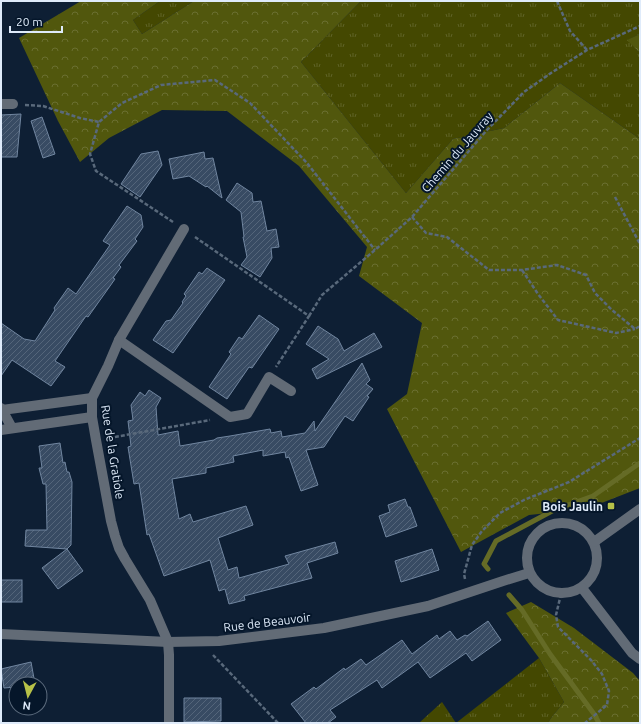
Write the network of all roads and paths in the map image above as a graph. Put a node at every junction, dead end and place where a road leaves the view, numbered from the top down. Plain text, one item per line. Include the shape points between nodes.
1 (557, 1) edge
2 (640, 26) edge
3 (587, 50) junction
4 (1, 104) edge
5 (13, 104) joint
6 (99, 122) junction
7 (615, 197) dead end
8 (412, 217) junction
9 (184, 229) junction
10 (640, 244) edge
11 (375, 250) junction
12 (522, 270) junction
13 (309, 316) junction
14 (640, 326) edge
15 (635, 329) junction
16 (119, 340) junction
17 (269, 377) junction
18 (291, 391) dead end
19 (92, 398) junction
20 (1, 409) edge
21 (92, 417) junction
22 (230, 417) junction
23 (12, 428) junction
24 (1, 430) edge
25 (640, 438) edge
26 (96, 440) junction
27 (640, 509) edge
28 (594, 542) junction
29 (529, 573) junction
30 (582, 588) junction
31 (469, 593) junction
32 (561, 594) junction
33 (1, 634) edge
34 (168, 642) junction
35 (202, 642) junction
36 (640, 659) edge
37 (169, 723) edge
38 (278, 723) edge
39 (585, 723) edge

1 - 3 path via 570,32
2 - 3 path, Chemin du Jauvray
3 - 8 path, Chemin du Jauvray via 524,92 487,130
4 - 5 street
5 - 6 path via 43,106
6 - 9 path via 90,154 96,172
6 - 11 path via 122,103 161,85 215,80 250,103 302,157
7 - 10 path
8 - 11 path, Chemin du Jauvray
8 - 12 path via 426,233 447,237 489,270
9 - 13 path
9 - 16 street, Rue de la Gratiole
11 - 13 path, Chemin du Jauvray via 322,295
12 - 15 path via 557,265 586,275 595,293
12 - 15 path via 558,320 616,333
13 - 17 path, Chemin du Jauvray
14 - 15 path
16 - 19 street, Rue de la Gratiole
16 - 22 street
17 - 18 street
17 - 22 street via 247,414
19 - 20 street
19 - 21 street, Rue de la Gratiole
20 - 23 street
21 - 23 street
21 - 26 street, Rue de la Gratiole
22 - 26 path
23 - 24 street
25 - 31 path via 569,482 524,500 500,513 472,545 464,574
26 - 34 street, Rue de la Gratiole via 111,521 119,548 150,600
27 - 28 street
28 - 29 street via 586,532 564,523 552,524 541,529 532,538 527,549
28 - 30 street via 598,562 590,581
29 - 31 street, Rue de Beauvoir
29 - 32 street via 542,588
30 - 32 street via 572,593
30 - 36 street via 632,653
31 - 35 street, Rue de Beauvoir via 428,606 324,628
32 - 39 path via 556,615 558,627 591,660 602,674 609,691 607,705
33 - 34 street, Rue de Beauvoir
34 - 35 street, Rue de Beauvoir
34 - 37 street
35 - 38 path

